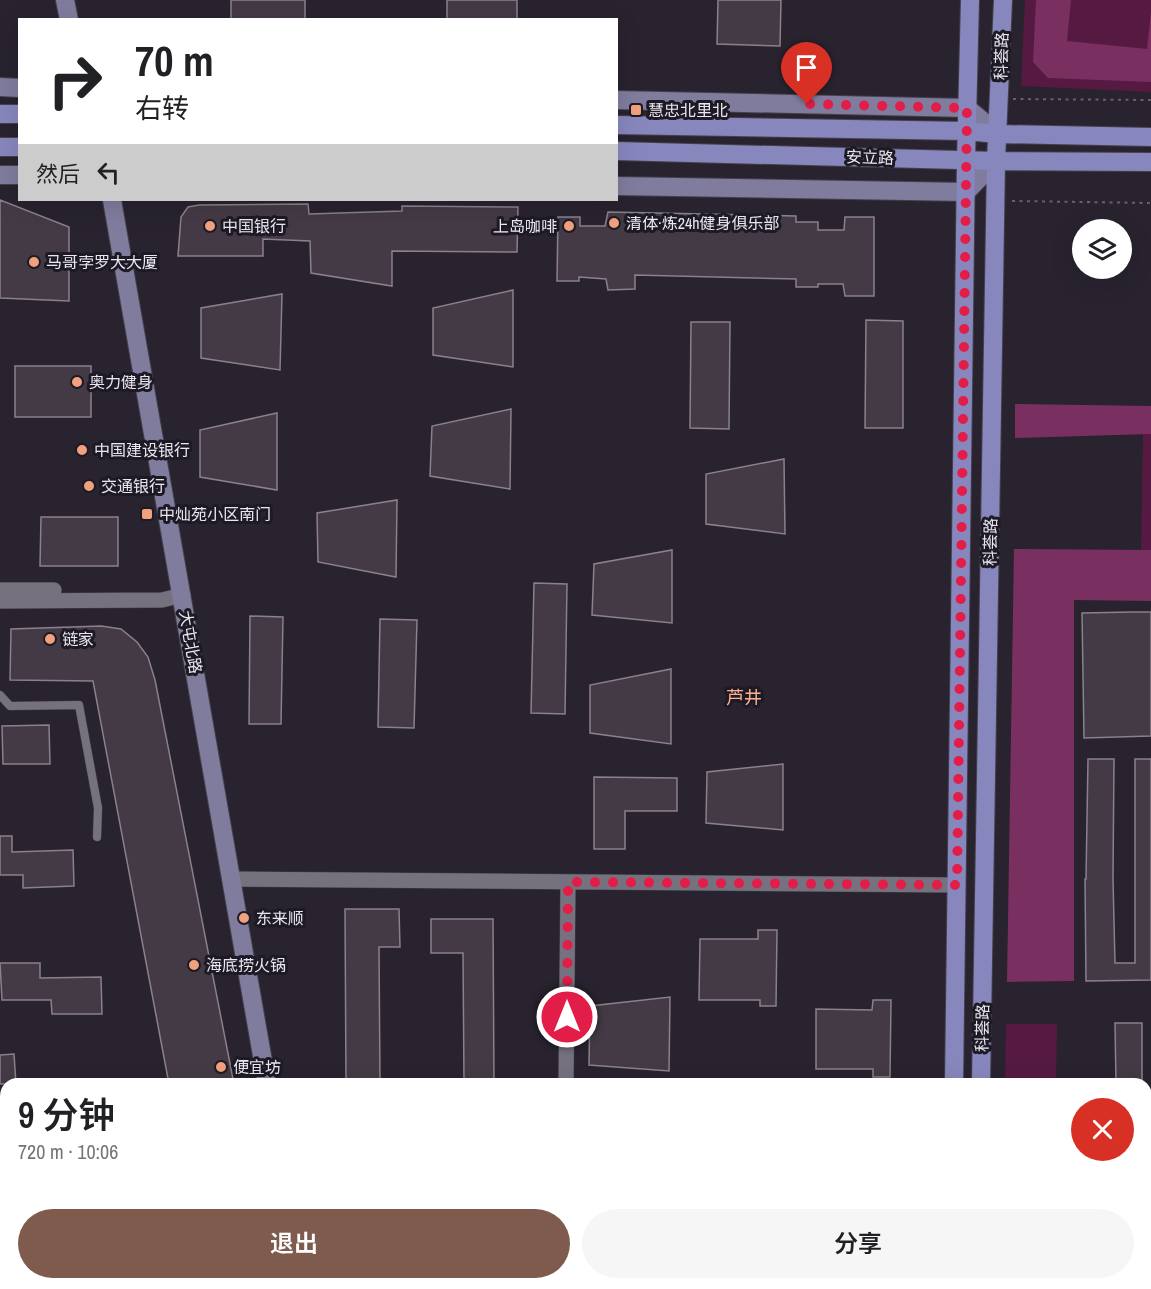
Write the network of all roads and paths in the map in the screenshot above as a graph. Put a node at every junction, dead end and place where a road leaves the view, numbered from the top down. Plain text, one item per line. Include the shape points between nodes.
1 (65, 0) edge
2 (970, 0) edge
3 (1003, 0) edge
4 (69, 18) edge
5 (0, 87) edge
6 (18, 88) edge
7 (999, 99) junction
8 (618, 100) edge
9 (1151, 100) edge
10 (967, 108) junction
11 (0, 114) edge
12 (18, 114) edge
13 (618, 125) edge
14 (966, 130) junction
15 (998, 134) junction
16 (1151, 137) edge
17 (0, 147) edge
18 (18, 147) edge
19 (618, 151) edge
20 (966, 160) junction
21 (996, 161) junction
22 (1151, 164) edge
23 (0, 175) edge
24 (18, 176) edge
25 (618, 186) edge
26 (966, 192) junction
27 (112, 201) edge
28 (995, 201) junction
29 (1151, 203) edge
30 (0, 591) edge
31 (183, 595) junction
32 (0, 601) edge
33 (0, 695) edge
34 (97, 837) dead end
35 (231, 879) junction
36 (568, 882) junction
37 (957, 885) junction
38 (266, 1078) edge
39 (566, 1078) edge
40 (954, 1078) edge
41 (981, 1078) edge

1 - 4 street
2 - 10 main road, 科荟路
3 - 7 main road, 科荟路
5 - 6 street
7 - 9 path
7 - 15 main road, 科荟路
8 - 10 street
10 - 14 main road, 科荟路
10 - 15 street
11 - 12 main road
13 - 14 main road, 安立路
14 - 15 main road, 安立路
14 - 20 main road, 科荟路
15 - 16 main road, 安立路
15 - 21 main road, 科荟路
17 - 18 main road
19 - 20 main road, 安立路
20 - 21 main road, 安立路
20 - 26 main road, 科荟路
21 - 22 main road, 安立路
21 - 26 street
21 - 28 main road, 科荟路
23 - 24 street
25 - 26 street, 安立路
26 - 37 main road, 科荟路
27 - 31 street, 大屯北路
28 - 29 path
28 - 41 main road, 科荟路
30 - 31 street via 161,591
31 - 32 street via 162,600
31 - 35 street, 大屯北路
33 - 34 lane via 10,706 80,705 99,808
35 - 36 street
35 - 38 street, 大屯北路
36 - 37 street
36 - 39 street
37 - 40 main road, 科荟路

